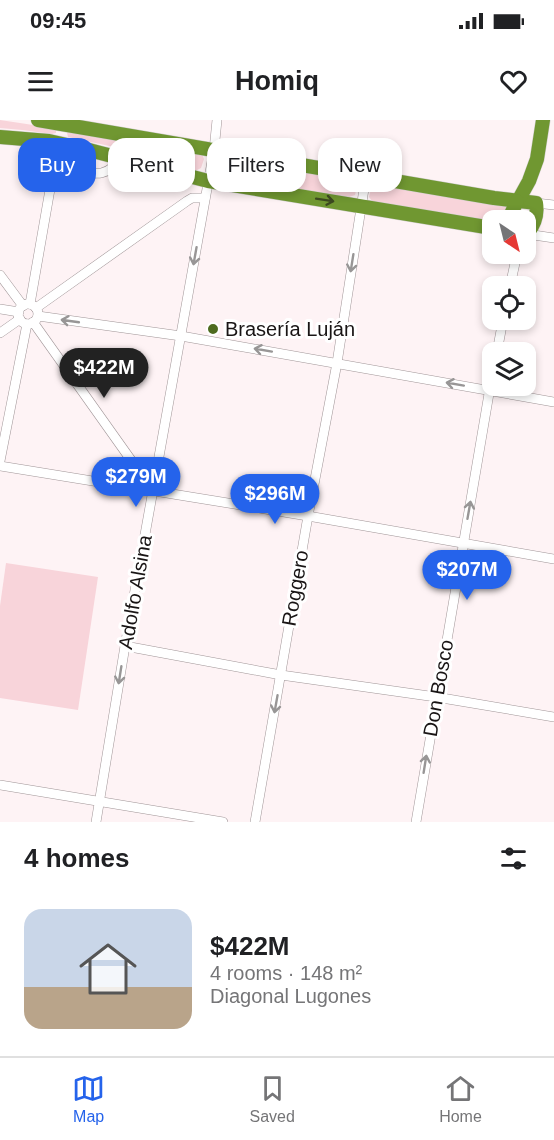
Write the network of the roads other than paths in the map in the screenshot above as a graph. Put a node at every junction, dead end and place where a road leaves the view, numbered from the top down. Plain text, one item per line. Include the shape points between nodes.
1 (38, 120) edge
2 (217, 120) edge
3 (543, 120) edge
4 (67, 125) junction
5 (0, 136) edge
6 (19, 138) edge
7 (64, 138) edge
8 (215, 138) edge
9 (207, 149) edge
10 (537, 159) junction
11 (108, 170) edge
12 (402, 182) edge
13 (207, 187) edge
14 (275, 192) edge
15 (363, 192) edge
16 (205, 198) junction
17 (517, 201) junction
18 (535, 203) junction
19 (554, 205) edge
20 (361, 206) junction
21 (513, 210) edge
22 (536, 218) edge
23 (482, 226) edge
24 (536, 235) edge
25 (554, 238) edge
26 (0, 275) edge
27 (0, 309) edge
28 (28, 314) junction
29 (0, 333) edge
30 (182, 336) junction
31 (337, 363) junction
32 (482, 390) edge
33 (488, 396) edge
34 (519, 396) edge
35 (554, 402) edge
36 (0, 461) edge
37 (0, 466) edge
38 (153, 491) junction
39 (308, 516) junction
40 (463, 544) junction
41 (554, 559) edge
42 (125, 646) junction
43 (280, 675) junction
44 (436, 698) junction
45 (554, 717) edge
46 (0, 785) edge
47 (99, 802) junction
48 (96, 822) edge
49 (223, 822) edge
50 (255, 822) edge
51 (416, 822) edge

1 - 4 highway
2 - 8 street, Adolfo Alsina
3 - 10 highway
4 - 7 highway
4 - 9 highway
5 - 6 highway
10 - 17 highway
10 - 18 highway
11 - 28 street via 93,174 66,168 56,171 52,178
12 - 17 highway
13 - 16 street, Adolfo Alsina
14 -> 20 highway
15 - 20 street, Roggero
16 - 28 street via 187,201
16 -> 30 street, Adolfo Alsina
17 - 18 highway
17 - 21 highway
18 - 19 street
18 - 22 highway
20 - 23 highway
20 -> 31 street, Roggero
24 - 25 street
26 - 28 street
27 - 28 street
28 - 29 street
30 -> 28 street
28 - 36 street
28 - 38 street
31 -> 30 street
30 - 38 street, Adolfo Alsina
32 -> 31 street
31 - 39 street, Roggero
40 -> 33 street, Don Bosco
34 - 35 street
37 - 38 street
38 - 39 street
38 - 42 street, Adolfo Alsina
39 - 40 street
39 - 43 street, Roggero
40 - 41 street
40 - 44 street, Don Bosco
42 - 43 street
42 -> 47 street, Adolfo Alsina
43 - 44 street
43 -> 50 street, Roggero
44 - 45 street
51 -> 44 street, Don Bosco
46 - 47 street
47 - 48 street, Adolfo Alsina
47 - 49 street

